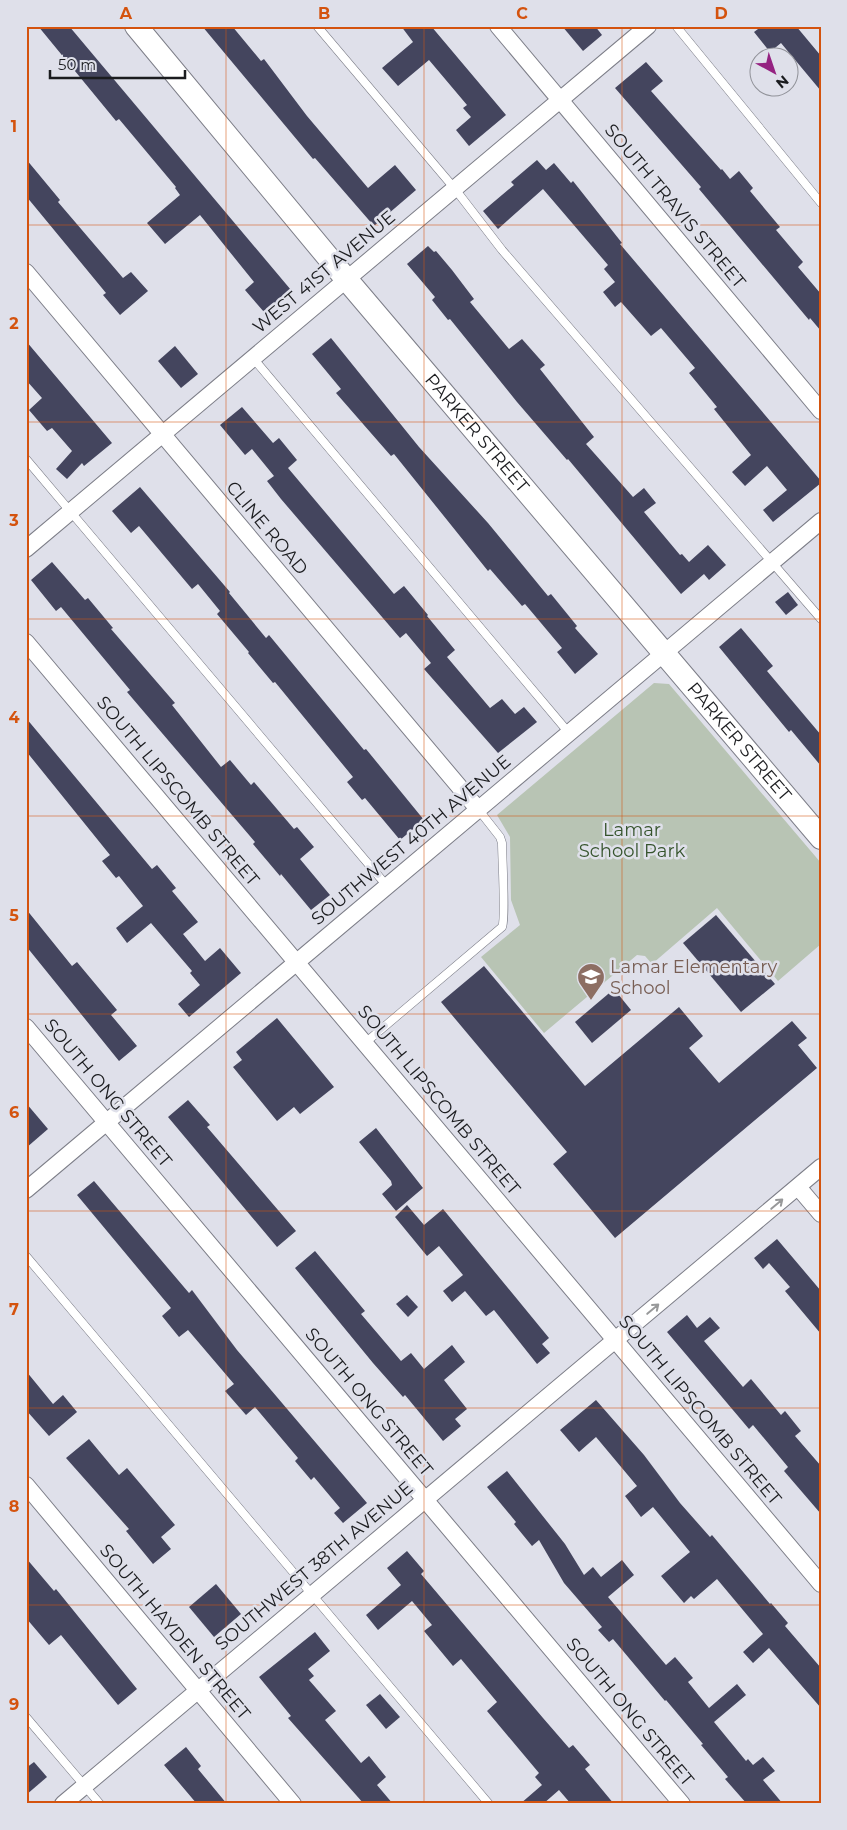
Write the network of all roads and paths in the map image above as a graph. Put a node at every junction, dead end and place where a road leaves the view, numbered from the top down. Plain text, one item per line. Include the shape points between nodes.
1 (136, 26) edge
2 (317, 26) edge
3 (498, 26) edge
4 (648, 26) edge
5 (676, 26) edge
6 (561, 100) junction
7 (455, 190) junction
8 (821, 204) edge
9 (26, 272) edge
10 (347, 280) junction
11 (253, 358) junction
12 (821, 411) edge
13 (163, 435) junction
14 (26, 459) edge
15 (71, 512) junction
16 (821, 521) edge
17 (26, 549) edge
18 (773, 562) junction
19 (821, 619) edge
20 (26, 642) edge
21 (665, 653) junction
22 (569, 734) junction
23 (478, 809) junction
24 (821, 838) edge
25 (387, 886) junction
26 (296, 962) junction
27 (26, 1027) edge
28 (365, 1043) junction
29 (107, 1122) junction
30 (821, 1167) edge
31 (798, 1187) junction
32 (26, 1190) edge
33 (821, 1214) edge
34 (26, 1256) edge
35 (615, 1340) junction
36 (26, 1485) edge
37 (425, 1499) junction
38 (821, 1584) edge
39 (312, 1594) junction
40 (198, 1690) junction
41 (26, 1717) edge
42 (84, 1786) junction
43 (63, 1804) edge
44 (100, 1804) edge
45 (294, 1804) edge
46 (489, 1804) edge
47 (682, 1804) edge

1 - 10 main road, PARKER STREET
2 - 7 lane
3 - 6 street, SOUTH TRAVIS STREET
4 - 6 street, WEST 41ST AVENUE
5 - 8 lane
6 - 7 street, WEST 41ST AVENUE
6 - 12 street, SOUTH TRAVIS STREET
7 - 10 street, WEST 41ST AVENUE
7 - 18 lane via 502,250
9 - 13 street, CLINE ROAD
10 - 11 street, WEST 41ST AVENUE
10 - 21 main road, PARKER STREET
11 - 13 street, WEST 41ST AVENUE
11 - 22 lane
13 - 15 street, WEST 41ST AVENUE
13 - 23 street, CLINE ROAD
14 - 15 lane
15 - 17 street, WEST 41ST AVENUE
15 - 25 lane
16 - 18 street, SOUTHWEST 40TH AVENUE
18 - 19 lane
18 - 21 street, SOUTHWEST 40TH AVENUE
20 - 26 street, SOUTH LIPSCOMB STREET
21 - 22 street, SOUTHWEST 40TH AVENUE
21 - 24 main road, PARKER STREET
22 - 23 street, SOUTHWEST 40TH AVENUE
23 - 25 street, SOUTHWEST 40TH AVENUE
23 - 28 lane via 502,843 502,910 505,922
25 - 26 street, SOUTHWEST 40TH AVENUE
26 - 28 street, SOUTH LIPSCOMB STREET
26 - 29 street, SOUTHWEST 40TH AVENUE
27 - 29 street, SOUTH ONG STREET
28 - 35 street, SOUTH LIPSCOMB STREET
29 - 32 street, SOUTHWEST 40TH AVENUE
29 - 37 street, SOUTH ONG STREET
30 - 31 street, SOUTHWEST 38TH AVENUE
31 - 33 street
35 -> 31 street, SOUTHWEST 38TH AVENUE
34 - 39 lane
35 - 37 street, SOUTHWEST 38TH AVENUE
35 - 38 street, SOUTH LIPSCOMB STREET
36 - 40 street, SOUTH HAYDEN STREET
37 - 39 street, SOUTHWEST 38TH AVENUE
37 - 47 street, SOUTH ONG STREET
39 - 40 street, SOUTHWEST 38TH AVENUE
39 - 46 lane
40 - 42 street, SOUTHWEST 38TH AVENUE
40 - 45 street, SOUTH HAYDEN STREET
41 - 42 lane
42 - 43 street, SOUTHWEST 38TH AVENUE
42 - 44 lane

